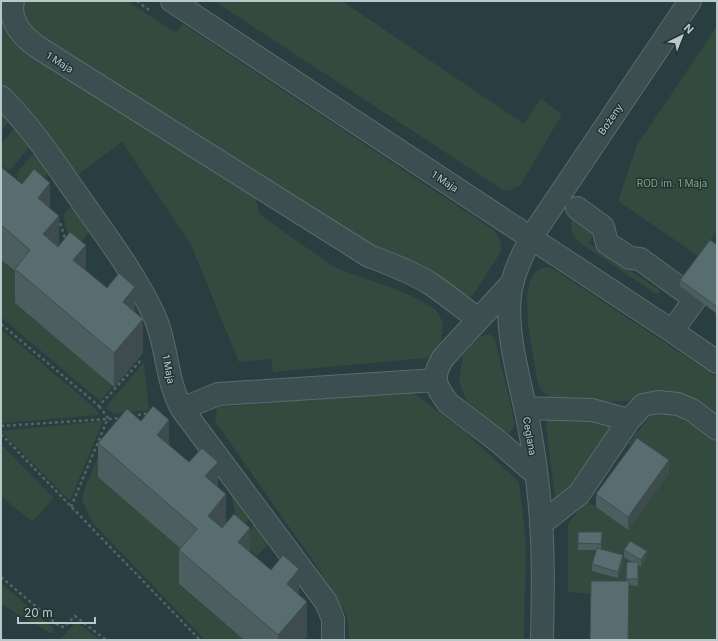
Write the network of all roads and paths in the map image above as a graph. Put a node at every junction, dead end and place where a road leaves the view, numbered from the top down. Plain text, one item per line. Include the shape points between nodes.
1 (13, 1) edge
2 (172, 1) edge
3 (690, 1) edge
4 (1, 97) edge
5 (577, 208) dead end
6 (56, 216) edge
7 (531, 238) junction
8 (67, 246) edge
9 (512, 282) junction
10 (478, 319) junction
11 (1, 324) edge
12 (672, 331) junction
13 (164, 343) junction
14 (717, 362) edge
15 (436, 380) junction
16 (99, 406) junction
17 (182, 408) junction
18 (525, 408) junction
19 (131, 416) edge
20 (124, 417) edge
21 (108, 418) junction
22 (629, 420) junction
23 (1, 426) edge
24 (717, 429) edge
25 (1, 434) edge
26 (536, 474) junction
27 (71, 507) junction
28 (541, 524) junction
29 (1, 577) edge
30 (106, 640) edge
31 (199, 640) edge
32 (333, 640) edge
33 (542, 640) edge

1 - 10 street, 1 Maja via 11,8 15,24 21,34 34,45 368,256 397,266 430,283
2 - 7 street, 1 Maja
3 - 7 street, Bożeny
4 - 13 street, 1 Maja via 57,165 137,282 154,314
5 - 12 street via 603,227 607,242 630,258 640,259 695,299
6 - 8 path
7 - 9 street, Ceglana
7 - 12 street, 1 Maja
9 - 10 street
9 - 18 street, Ceglana via 512,337
10 - 15 street via 443,358 435,373
11 - 16 path
12 - 14 street, 1 Maja
13 - 16 path via 153,346
13 - 17 street, 1 Maja via 172,386
15 - 17 street via 218,394
15 - 26 street via 448,403
16 - 21 path
17 - 19 path via 168,415 150,413
17 - 32 street, 1 Maja via 326,602 333,619
18 - 22 street via 592,410
18 - 26 street, Ceglana
20 - 21 path
21 - 23 path
21 - 27 path
22 - 24 street via 643,405 658,402 678,404 692,410
22 - 28 street via 579,494
25 - 27 path
26 - 28 street, Ceglana
27 - 31 path
28 - 33 street, Ceglana
29 - 30 path via 58,626 64,627 75,616

